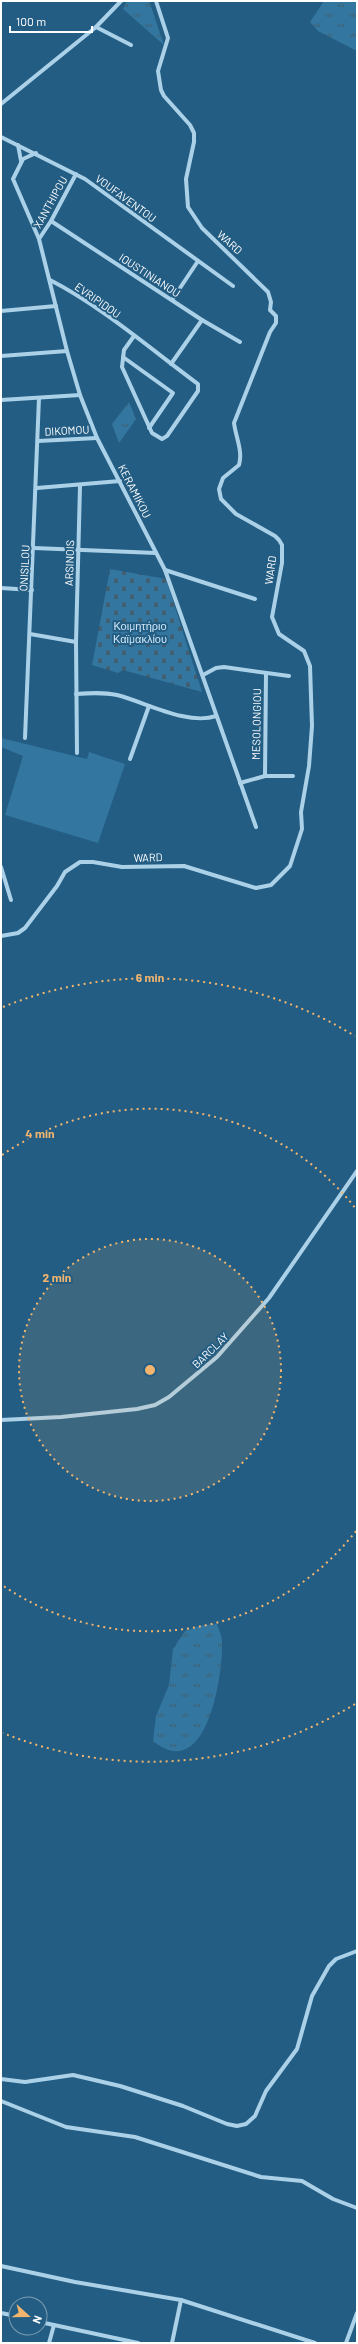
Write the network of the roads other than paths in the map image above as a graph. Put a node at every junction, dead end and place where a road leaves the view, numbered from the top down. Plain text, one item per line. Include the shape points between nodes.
1 (121, 1) edge
2 (156, 1) edge
3 (96, 27) junction
4 (131, 45) dead end
5 (1, 104) edge
6 (1, 138) edge
7 (18, 145) junction
8 (36, 153) junction
9 (21, 161) junction
10 (76, 174) junction
11 (51, 221) junction
12 (39, 239) junction
13 (198, 261) junction
14 (50, 280) junction
15 (233, 286) dead end
16 (172, 300) junction
17 (56, 306) junction
18 (1, 311) edge
19 (202, 320) junction
20 (134, 336) junction
21 (240, 342) dead end
22 (67, 351) junction
23 (1, 356) edge
24 (123, 356) junction
25 (171, 364) junction
26 (80, 395) junction
27 (39, 398) junction
28 (1, 400) edge
29 (149, 428) junction
30 (97, 438) junction
31 (38, 441) junction
32 (120, 482) junction
33 (80, 486) junction
34 (37, 488) junction
35 (34, 548) junction
36 (79, 550) junction
37 (156, 553) junction
38 (165, 570) junction
39 (1, 588) edge
40 (32, 590) junction
41 (255, 599) dead end
42 (30, 634) junction
43 (76, 642) junction
44 (266, 672) junction
45 (203, 675) junction
46 (289, 676) dead end
47 (76, 694) junction
48 (149, 706) junction
49 (216, 716) junction
50 (25, 738) dead end
51 (77, 753) dead end
52 (130, 759) dead end
53 (265, 776) junction
54 (293, 776) dead end
55 (240, 783) junction
56 (256, 827) dead end
57 (1, 867) edge
58 (11, 900) dead end
59 (1, 936) edge
60 (357, 1171) edge
61 (1, 1420) edge
62 (357, 1951) edge
63 (1, 2079) edge
64 (1, 2101) edge
65 (357, 2208) edge
66 (1, 2266) edge
67 (181, 2300) junction
68 (357, 2314) edge
69 (48, 2324) edge
70 (54, 2325) junction
71 (303, 2341) edge
72 (49, 2343) edge
73 (138, 2343) edge
74 (172, 2343) edge
75 (315, 2343) edge
76 (346, 2343) edge

1 - 3 street
2 - 59 street, WARD via 168,38 158,71 161,90 194,133 186,179 188,207 202,228 268,292 270,310 276,316 276,323 270,332 234,423 241,450 239,465 223,478 218,489 229,509 275,536 282,545 282,563 277,582 273,621 279,634 304,650 310,666 312,732 301,812 302,829 290,866 278,880 264,887 246,885 184,866 122,867 80,862 65,872 25,928 18,933
3 - 4 street
3 - 5 street
6 - 7 street, VOUFAVENTOU
7 - 8 street, VOUFAVENTOU
7 - 9 street
8 - 9 street
8 - 10 street, VOUFAVENTOU
9 - 12 street, KERAMIKOU via 13,178
10 - 11 street, XANTHIPOU
10 - 13 street, VOUFAVENTOU
11 - 12 street, XANTHIPOU
11 - 16 street, IOUSTINIANOU
12 - 14 street, KERAMIKOU
13 - 15 street, VOUFAVENTOU
13 - 16 street
14 - 17 street, KERAMIKOU
14 - 20 street, EVRIPIDOU
16 - 19 street, IOUSTINIANOU
17 - 18 street
17 - 22 street, KERAMIKOU
19 - 21 street, IOUSTINIANOU
19 - 25 street
20 - 24 street
20 - 25 street, EVRIPIDOU
22 - 23 street
22 - 26 street, KERAMIKOU
24 - 29 street via 123,370
24 - 29 street via 173,393
25 - 29 street, EVRIPIDOU via 198,384 198,391 165,438 158,437
26 - 27 street
26 - 30 street, KERAMIKOU
27 - 28 street
27 - 31 street, ONISILOU
30 - 31 street, DIKOMOU
30 - 32 street, KERAMIKOU
31 - 34 street, ONISILOU
32 - 33 street
32 - 37 street, KERAMIKOU
33 - 34 street
33 - 36 street, ARSINOIS
34 - 35 street, ONISILOU
35 - 36 street
35 - 40 street, ONISILOU
36 - 37 street
36 - 43 street, ARSINOIS
37 - 38 street, KERAMIKOU
38 - 41 street
38 - 45 street, KERAMIKOU
39 - 40 street
40 - 42 street, ONISILOU
42 - 43 street
42 - 50 street, ONISILOU
43 - 47 street, ARSINOIS
44 - 45 street via 220,667
44 - 46 street
44 - 53 street, MESOLONGIOU
45 - 49 street, KERAMIKOU
47 - 48 street via 109,694
47 - 51 street, ARSINOIS
48 - 49 street via 194,718
48 - 52 street
49 - 55 street, KERAMIKOU
53 - 54 street
53 - 55 street
55 - 56 street, KERAMIKOU
57 - 58 street
60 - 61 street, BARCLAY via 269,1298 217,1356 169,1397 155,1405 137,1409
62 - 63 street via 336,1959 329,1966 312,1996 297,2049 266,2091 255,2116 246,2124 227,2124 120,2086 73,2075 25,2082
64 - 65 street via 66,2127 135,2137 261,2177 302,2181 333,2199
66 - 67 street
67 - 71 street
67 - 74 street
68 - 76 street
69 - 70 street
70 - 72 street
70 - 73 street
71 - 75 street

